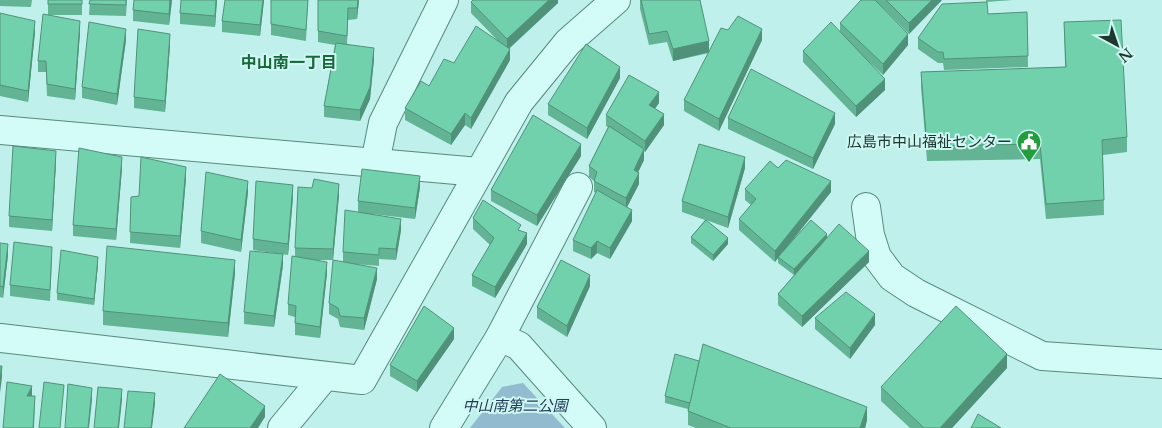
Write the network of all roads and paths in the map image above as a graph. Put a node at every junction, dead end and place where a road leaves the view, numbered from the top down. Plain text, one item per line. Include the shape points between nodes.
1 (444, 0) edge
2 (616, 0) edge
3 (0, 130) edge
4 (375, 163) junction
5 (479, 172) junction
6 (578, 187) dead end
7 (866, 207) dead end
8 (500, 336) junction
9 (0, 338) edge
10 (1162, 364) edge
11 (325, 376) junction
12 (282, 428) edge
13 (444, 428) edge
14 (592, 428) edge

1 - 4 street via 383,123
2 - 5 street via 568,42 519,102
3 - 4 street
4 - 5 street
5 - 11 street via 362,380
6 - 8 street
7 - 10 street via 877,257 892,277 916,293 1042,356
8 - 13 street
8 - 14 street via 519,346
9 - 11 street
11 - 12 street

